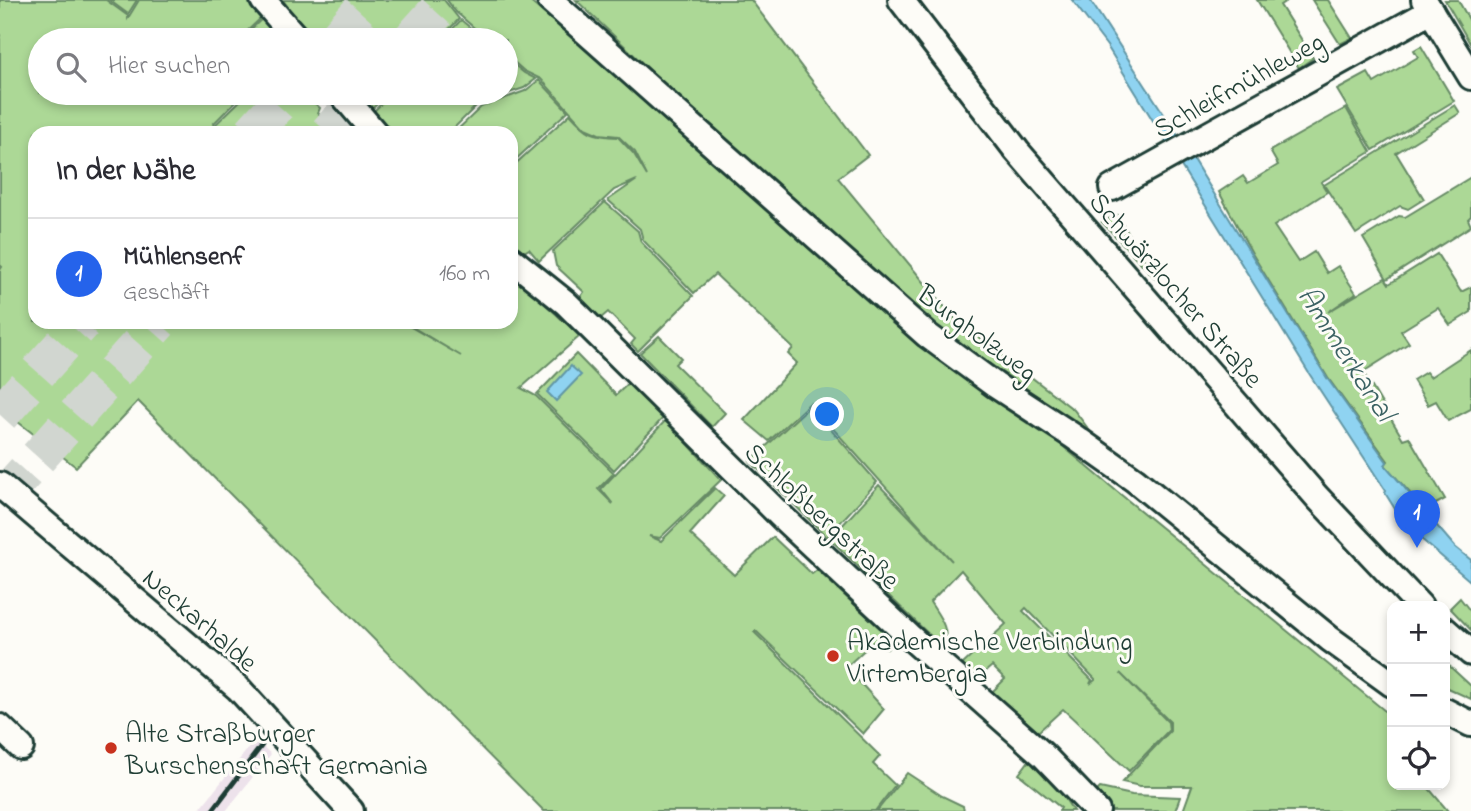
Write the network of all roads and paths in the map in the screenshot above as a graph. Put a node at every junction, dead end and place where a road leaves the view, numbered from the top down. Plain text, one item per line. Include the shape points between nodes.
1 (263, 0) edge
2 (550, 0) edge
3 (901, 0) edge
4 (1427, 6) edge
5 (288, 28) edge
6 (1471, 77) edge
7 (351, 105) edge
8 (369, 126) edge
9 (1112, 188) dead end
10 (518, 265) edge
11 (0, 485) edge
12 (1415, 601) edge
13 (1450, 634) edge
14 (1471, 653) edge
15 (1387, 680) edge
16 (1450, 713) edge
17 (1471, 723) edge
18 (0, 727) edge
19 (21, 747) dead end
20 (351, 811) edge
21 (1097, 811) edge

1 - 5 street
2 - 15 street, Burgholzweg via 927,335 1135,480
3 - 12 street, Schwärzlocher Straße via 1017,151 1317,497
4 - 6 street, Schleifmühleweg
4 - 9 street, Schleifmühleweg
7 - 8 street
10 - 21 street, Schloßbergstraße via 566,303 765,500 909,637 1042,754
11 - 20 street, Neckarhalde via 238,688
13 - 14 street
16 - 17 street
18 - 19 street

